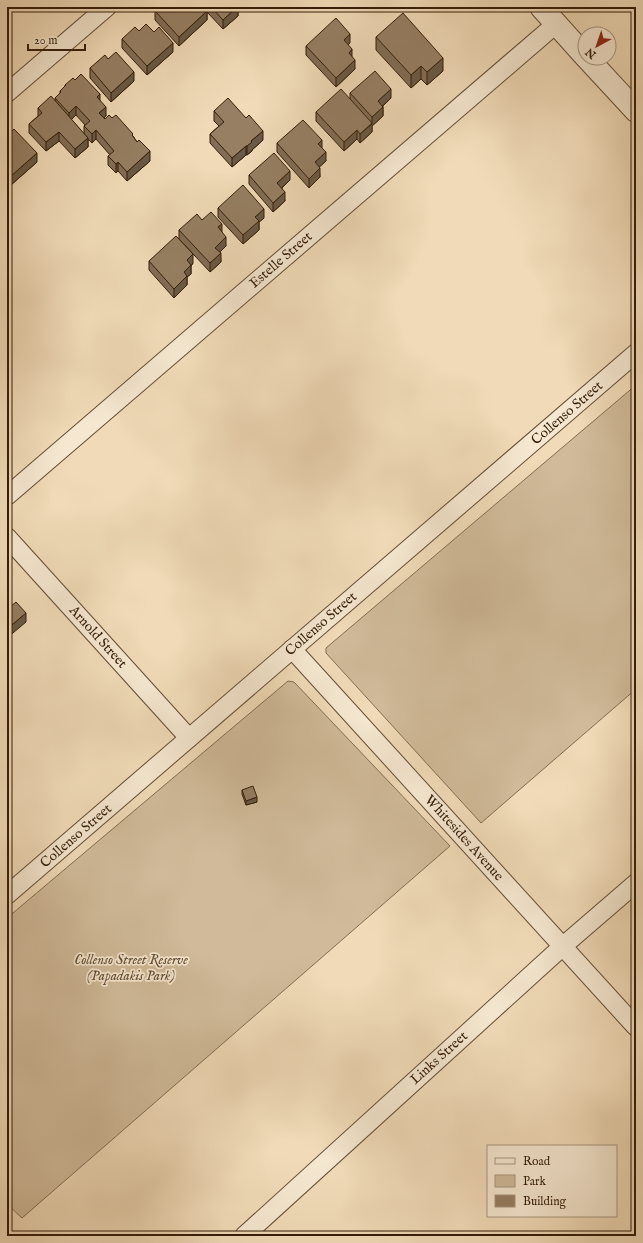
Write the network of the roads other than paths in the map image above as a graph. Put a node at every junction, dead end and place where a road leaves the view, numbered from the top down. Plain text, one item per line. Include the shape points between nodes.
1 (107, 7) edge
2 (541, 7) edge
3 (556, 24) junction
4 (577, 47) edge
5 (594, 66) edge
6 (7, 93) edge
7 (636, 111) edge
8 (636, 353) edge
9 (7, 496) edge
10 (7, 537) edge
11 (292, 649) junction
12 (189, 738) junction
13 (636, 883) edge
14 (7, 895) edge
15 (563, 946) junction
16 (636, 1026) edge
17 (244, 1236) edge

1 - 6 street
2 - 3 street
3 - 4 street
3 - 9 street, Estelle Street
5 - 7 street
8 - 11 street, Collenso Street
10 - 12 street, Arnold Street
11 - 12 street, Collenso Street
11 - 15 street, Whitesides Avenue
12 - 14 street, Collenso Street
13 - 15 street, Links Street
15 - 16 street, Whitesides Avenue
15 - 17 street, Links Street

